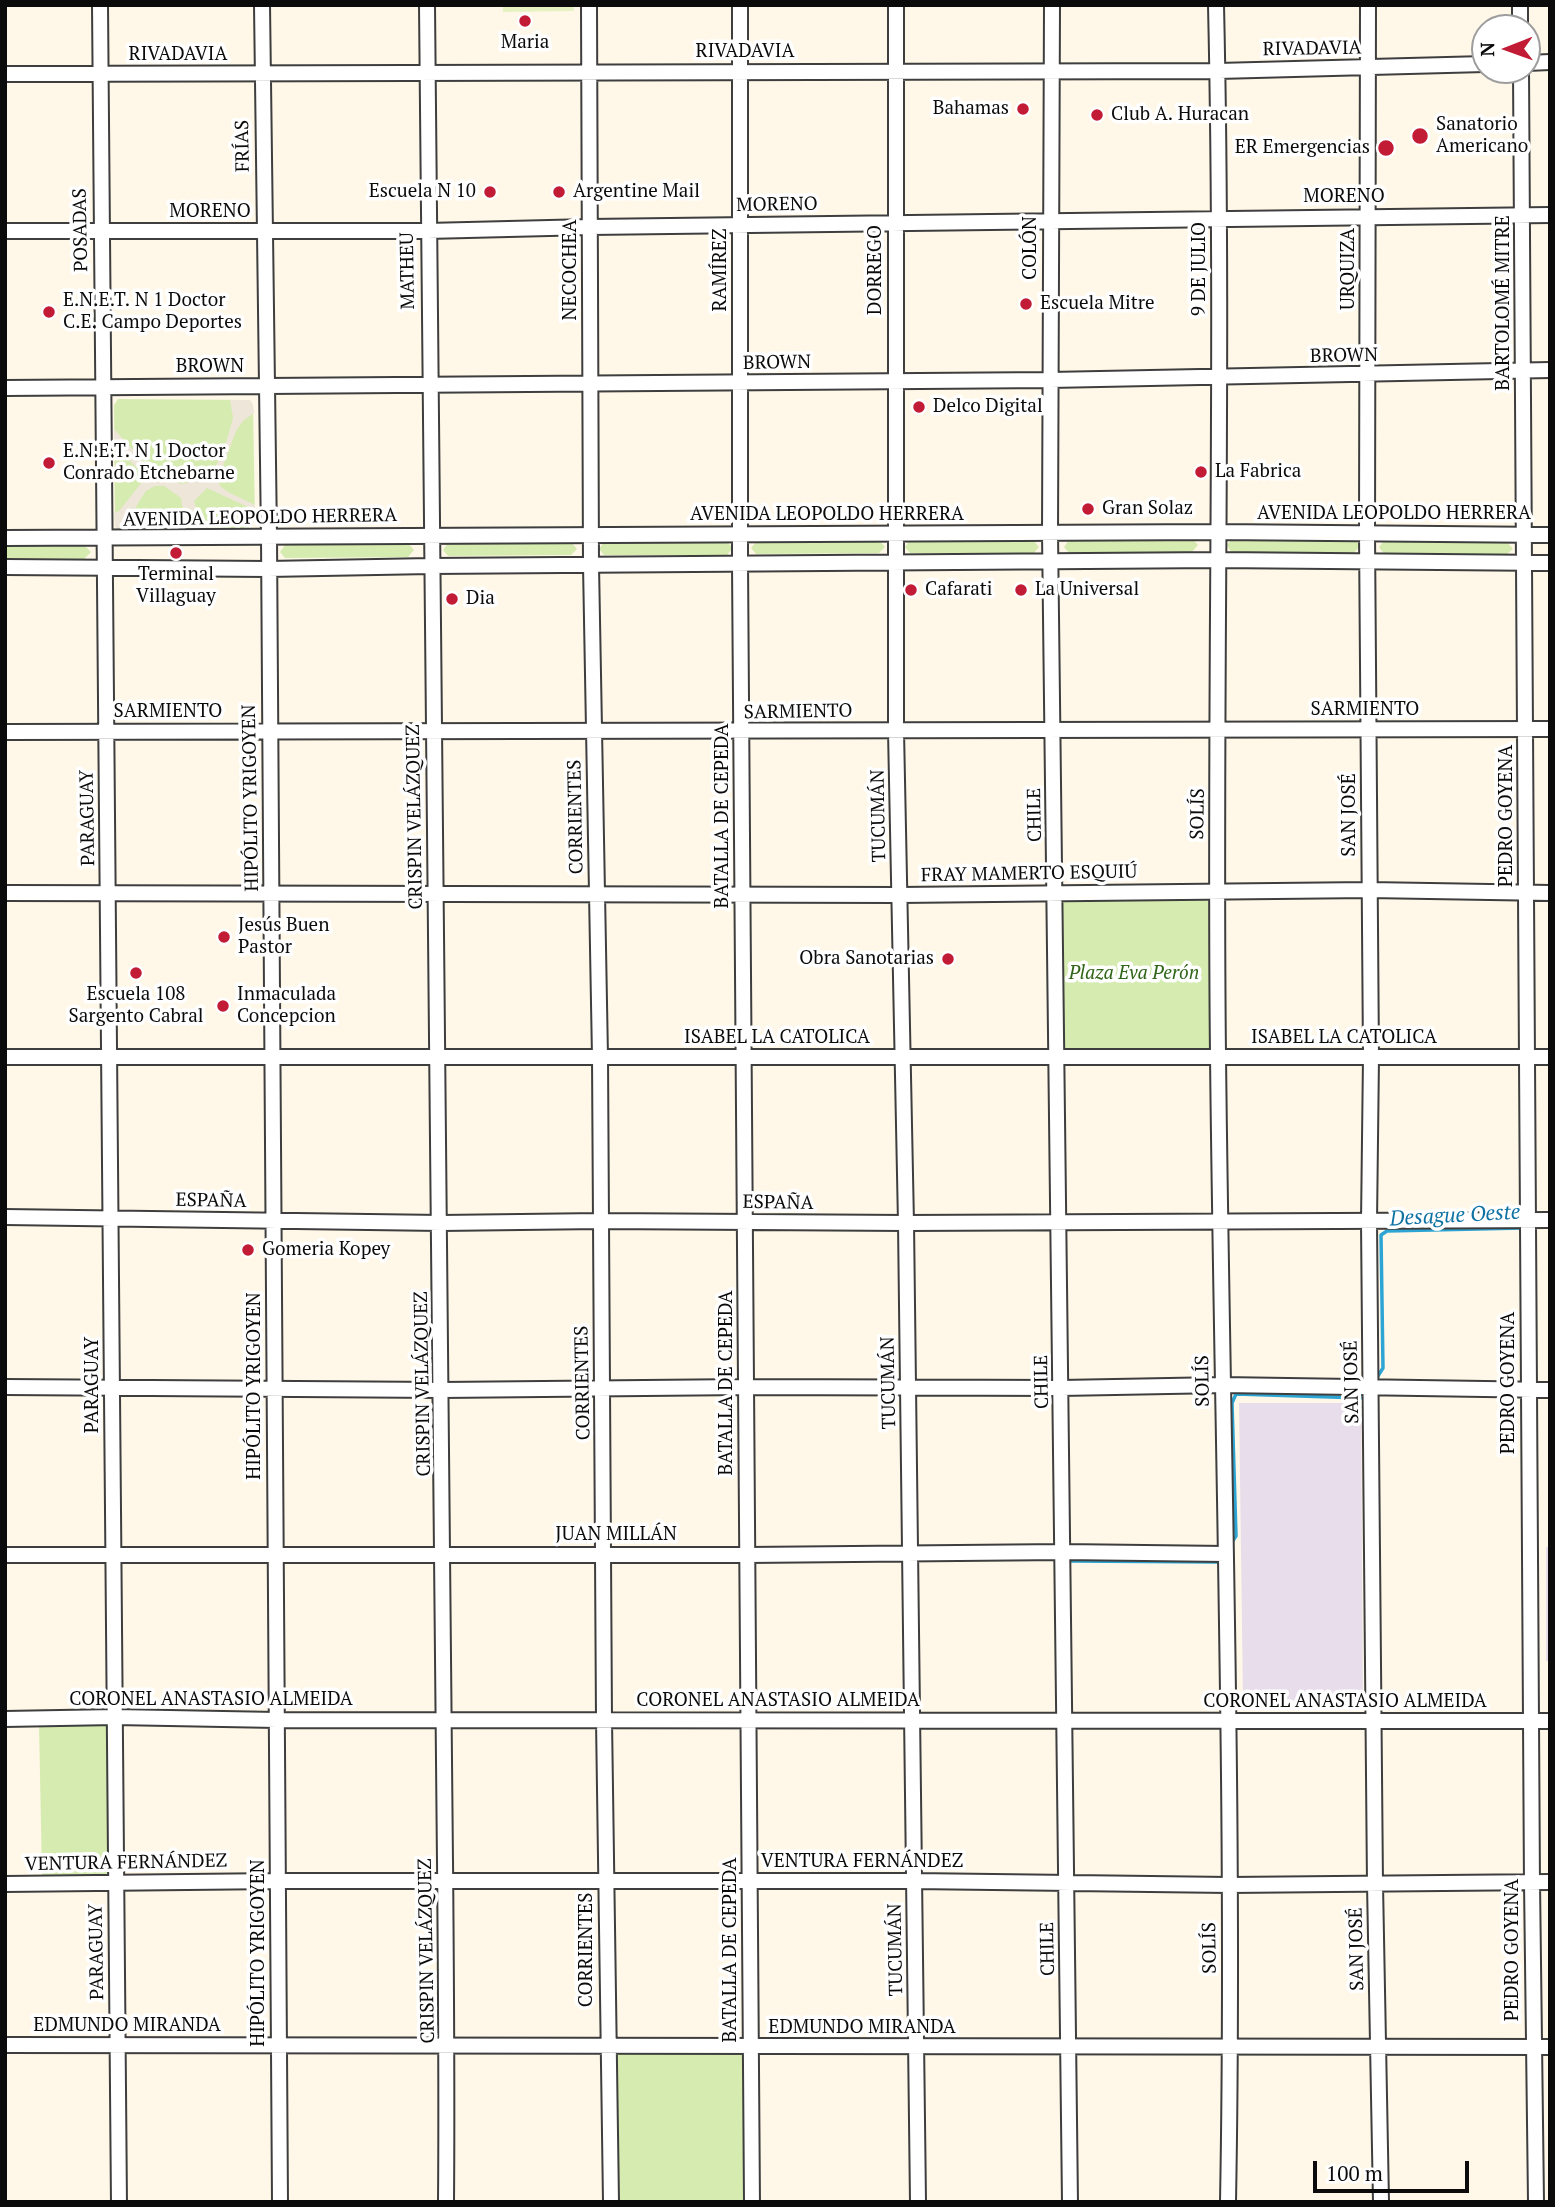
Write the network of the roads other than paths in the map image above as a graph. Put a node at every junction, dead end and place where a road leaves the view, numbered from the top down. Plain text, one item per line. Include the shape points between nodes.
1 (100, 5) edge
2 (262, 5) edge
3 (427, 5) edge
4 (589, 5) edge
5 (740, 5) edge
6 (896, 5) edge
7 (1052, 5) edge
8 (1216, 5) edge
9 (1368, 5) edge
10 (1471, 64) edge
11 (1368, 67) junction
12 (1052, 70) junction
13 (740, 71) junction
14 (1218, 71) junction
15 (427, 72) junction
16 (589, 72) junction
17 (896, 72) junction
18 (5, 74) edge
19 (100, 74) junction
20 (261, 74) junction
21 (1521, 84) edge
22 (1524, 215) junction
23 (1550, 215) edge
24 (1368, 216) junction
25 (1219, 218) junction
26 (895, 222) junction
27 (1050, 222) junction
28 (741, 225) junction
29 (590, 227) junction
30 (5, 231) edge
31 (264, 231) junction
32 (100, 232) junction
33 (427, 232) junction
34 (1550, 370) edge
35 (1524, 371) junction
36 (1367, 375) junction
37 (1219, 377) junction
38 (895, 380) junction
39 (1050, 380) junction
40 (591, 382) junction
41 (740, 383) junction
42 (429, 385) junction
43 (267, 386) junction
44 (102, 387) junction
45 (5, 388) edge
46 (1218, 532) junction
47 (1050, 533) junction
48 (897, 534) junction
49 (1367, 534) junction
50 (592, 535) junction
51 (740, 535) junction
52 (1525, 535) junction
53 (1550, 535) edge
54 (431, 536) junction
55 (5, 538) edge
56 (269, 538) junction
57 (105, 539) junction
58 (1218, 560) junction
59 (1369, 562) junction
60 (896, 563) junction
61 (1052, 563) junction
62 (1550, 563) edge
63 (740, 564) junction
64 (1525, 564) junction
65 (431, 565) junction
66 (591, 565) junction
67 (5, 567) edge
68 (105, 569) junction
69 (268, 569) junction
70 (1219, 729) junction
71 (1525, 729) junction
72 (1550, 729) edge
73 (1054, 730) junction
74 (1369, 730) junction
75 (270, 731) junction
76 (594, 731) junction
77 (896, 731) junction
78 (5, 732) edge
79 (106, 732) junction
80 (433, 732) junction
81 (741, 732) junction
82 (1217, 890) junction
83 (1369, 890) junction
84 (5, 893) edge
85 (108, 893) junction
86 (1055, 893) junction
87 (1527, 893) junction
88 (1550, 893) edge
89 (271, 894) junction
90 (435, 894) junction
91 (597, 894) junction
92 (742, 895) junction
93 (900, 895) junction
94 (5, 1057) edge
95 (109, 1057) junction
96 (600, 1057) junction
97 (744, 1057) junction
98 (903, 1057) junction
99 (1057, 1057) junction
100 (1218, 1057) junction
101 (1371, 1057) junction
102 (1528, 1057) junction
103 (1550, 1057) edge
104 (272, 1058) junction
105 (438, 1058) junction
106 (5, 1217) edge
107 (111, 1219) junction
108 (1527, 1220) junction
109 (1550, 1220) edge
110 (274, 1221) junction
111 (600, 1221) junction
112 (745, 1222) junction
113 (1221, 1222) junction
114 (1369, 1222) junction
115 (441, 1223) junction
116 (906, 1223) junction
117 (1059, 1223) junction
118 (1222, 1385) junction
119 (1372, 1386) junction
120 (5, 1387) edge
121 (603, 1387) junction
122 (746, 1387) junction
123 (908, 1387) junction
124 (112, 1388) junction
125 (275, 1388) junction
126 (1061, 1388) junction
127 (442, 1390) junction
128 (1528, 1390) junction
129 (1550, 1390) edge
130 (1063, 1552) junction
131 (444, 1554) junction
132 (604, 1554) junction
133 (911, 1554) junction
134 (1226, 1554) junction
135 (5, 1555) edge
136 (748, 1555) junction
137 (113, 1556) junction
138 (276, 1556) junction
139 (115, 1717) junction
140 (5, 1719) edge
141 (277, 1720) junction
142 (445, 1720) junction
143 (604, 1720) junction
144 (749, 1720) junction
145 (913, 1720) junction
146 (1065, 1721) junction
147 (1227, 1721) junction
148 (1375, 1721) junction
149 (1531, 1721) junction
150 (1550, 1721) edge
151 (116, 1881) junction
152 (278, 1881) junction
153 (606, 1881) junction
154 (750, 1881) junction
155 (914, 1881) junction
156 (445, 1882) junction
157 (1067, 1882) junction
158 (1532, 1882) junction
159 (1550, 1882) edge
160 (5, 1884) edge
161 (1375, 1884) junction
162 (1229, 1885) junction
163 (5, 2045) edge
164 (118, 2045) junction
165 (448, 2045) junction
166 (1231, 2045) junction
167 (279, 2046) junction
168 (607, 2046) junction
169 (1377, 2046) junction
170 (751, 2047) junction
171 (1069, 2047) junction
172 (1533, 2047) junction
173 (1550, 2047) edge
174 (918, 2048) junction
175 (119, 2202) edge
176 (280, 2202) edge
177 (446, 2202) edge
178 (611, 2202) edge
179 (752, 2202) edge
180 (918, 2202) edge
181 (1070, 2202) edge
182 (1228, 2202) edge
183 (1381, 2202) edge
184 (1536, 2202) edge

1 - 19 street, POSADAS
2 - 20 street, FRÍAS
3 - 15 street, MATHEU
4 - 16 street, NECOCHEA
5 - 13 street, RAMÍREZ
6 - 17 street, DORREGO
7 - 12 street, COLÓN
8 - 14 street, 9 DE JULIO
9 - 11 street, URQUIZA
10 - 11 street, RIVADAVIA
11 - 14 street, RIVADAVIA
11 - 24 street, URQUIZA
12 - 14 street, RIVADAVIA
12 - 17 street, RIVADAVIA
12 - 27 street, COLÓN
13 - 16 street, RIVADAVIA
13 - 17 street, RIVADAVIA
13 - 28 street, RAMÍREZ
14 - 25 street, 9 DE JULIO
15 - 16 street, RIVADAVIA
15 - 20 street, RIVADAVIA
15 - 33 street, MATHEU
16 - 29 street, NECOCHEA
17 - 26 street, DORREGO
18 - 19 street, RIVADAVIA
19 - 20 street, RIVADAVIA
19 - 32 street, POSADAS
20 - 31 street, FRÍAS
21 - 22 street, BARTOLOMÉ MITRE
22 - 23 street, MORENO
22 - 24 street, MORENO
22 - 35 street, BARTOLOMÉ MITRE
24 - 25 street, MORENO
24 - 36 street, URQUIZA
25 - 27 street, MORENO
25 - 37 street, 9 DE JULIO
26 - 27 street, MORENO
26 - 28 street, MORENO
26 - 38 street, DORREGO
27 - 39 street, COLÓN
28 - 29 street, MORENO
28 - 41 street, RAMÍREZ
29 - 33 street, MORENO
29 - 40 street, NECOCHEA
30 - 32 street, MORENO
31 - 32 street, MORENO
31 - 33 street, MORENO
31 - 43 street, FRÍAS
32 - 44 street, POSADAS
33 - 42 street, MATHEU
34 - 35 street, BROWN
35 - 36 street, BROWN
35 - 52 street, BARTOLOMÉ MITRE
36 - 37 street, BROWN
36 - 49 street, URQUIZA
37 - 39 street, BROWN
37 - 46 street, 9 DE JULIO
38 - 39 street, BROWN
38 - 41 street, BROWN
38 - 48 street, DORREGO
39 - 47 street, COLÓN
40 - 41 street, BROWN
40 - 42 street, BROWN
40 - 50 street, NECOCHEA
41 - 51 street, RAMÍREZ
42 - 43 street, BROWN
42 - 54 street, MATHEU
43 - 44 street, BROWN
43 - 56 street, FRÍAS
44 - 45 street, BROWN
44 - 57 street, POSADAS
46 - 47 street, AVENIDA LEOPOLDO HERRERA
46 - 49 street, AVENIDA LEOPOLDO HERRERA
46 - 58 street, 9 DE JULIO
47 - 48 street, AVENIDA LEOPOLDO HERRERA
47 - 61 street, COLÓN
48 - 51 street, AVENIDA LEOPOLDO HERRERA
48 - 60 street, DORREGO
49 - 52 street, AVENIDA LEOPOLDO HERRERA
49 - 59 street, URQUIZA
50 - 51 street, AVENIDA LEOPOLDO HERRERA
50 - 54 street, AVENIDA LEOPOLDO HERRERA
50 - 66 street, NECOCHEA
51 - 63 street, BATALLA DE CEPEDA
52 - 53 street, AVENIDA LEOPOLDO HERRERA
52 - 64 street, BARTOLOMÉ MITRE
54 - 56 street, AVENIDA LEOPOLDO HERRERA
54 - 65 street, CRISPIN VELÁZQUEZ
55 - 57 street, AVENIDA LEOPOLDO HERRERA
56 - 57 street, AVENIDA LEOPOLDO HERRERA
56 - 69 street, HIPÓLITO YRIGOYEN
57 - 68 street, AVENIDA LEOPOLDO HERRERA
58 - 59 street
58 - 61 street
58 - 70 street, SOLÍS
59 - 64 street
59 - 74 street, SAN JOSÉ
60 - 61 street
60 - 63 street
60 - 77 street, TUCUMÁN
61 - 73 street, CHILE
62 - 64 street
63 - 66 street
63 - 81 street, BATALLA DE CEPEDA
64 - 71 street, PEDRO GOYENA
65 - 66 street
65 - 69 street
65 - 80 street, CRISPIN VELÁZQUEZ
66 - 76 street, CORRIENTES
67 - 68 street
68 - 69 street
68 - 79 street, PARAGUAY
69 - 75 street, HIPÓLITO YRIGOYEN
70 - 73 street, SARMIENTO
70 - 74 street, SARMIENTO
70 - 82 street, SOLÍS
71 - 72 street, SARMIENTO
71 - 74 street, SARMIENTO
71 - 87 street, PEDRO GOYENA
73 - 77 street, SARMIENTO
73 - 86 street, CHILE
74 - 83 street, SAN JOSÉ
75 - 79 street, SARMIENTO
75 - 80 street, SARMIENTO
75 - 89 street, HIPÓLITO YRIGOYEN
76 - 80 street, SARMIENTO
76 - 81 street, SARMIENTO
76 - 91 street, CORRIENTES
77 - 81 street, SARMIENTO
77 - 93 street, TUCUMÁN
78 - 79 street, SARMIENTO
79 - 85 street, PARAGUAY
80 - 90 street, CRISPIN VELÁZQUEZ
81 - 92 street, BATALLA DE CEPEDA
82 - 83 street, FRAY MAMERTO ESQUIÚ
82 - 86 street, FRAY MAMERTO ESQUIÚ
82 - 100 street, SOLÍS
83 - 87 street, FRAY MAMERTO ESQUIÚ
83 - 101 street, SAN JOSÉ
84 - 85 street, FRAY MAMERTO ESQUIÚ
85 - 89 street, FRAY MAMERTO ESQUIÚ
85 - 95 street, PARAGUAY
86 - 93 street, FRAY MAMERTO ESQUIÚ
86 - 99 street, CHILE
87 - 88 street, FRAY MAMERTO ESQUIÚ
87 - 102 street, PEDRO GOYENA
89 - 90 street, FRAY MAMERTO ESQUIÚ
89 - 104 street, HIPÓLITO YRIGOYEN
90 - 91 street, FRAY MAMERTO ESQUIÚ
90 - 105 street, CRISPIN VELÁZQUEZ
91 - 92 street, FRAY MAMERTO ESQUIÚ
91 - 96 street, CORRIENTES
92 - 93 street, FRAY MAMERTO ESQUIÚ
92 - 97 street, BATALLA DE CEPEDA
93 - 98 street, TUCUMÁN
94 - 95 street, ISABEL LA CATOLICA
95 - 104 street, ISABEL LA CATOLICA
95 - 107 street, PARAGUAY
96 - 97 street, ISABEL LA CATOLICA
96 - 105 street, ISABEL LA CATOLICA
96 - 111 street, CORRIENTES
97 - 98 street, ISABEL LA CATOLICA
97 - 112 street, BATALLA DE CEPEDA
98 - 99 street, ISABEL LA CATOLICA
98 - 116 street, TUCUMÁN
99 - 100 street, ISABEL LA CATOLICA
99 - 117 street, CHILE
100 - 101 street, ISABEL LA CATOLICA
100 - 113 street, SOLÍS
101 - 102 street, ISABEL LA CATOLICA
101 - 114 street, SAN JOSÉ
102 - 103 street, ISABEL LA CATOLICA
102 - 108 street, PEDRO GOYENA
104 - 105 street, ISABEL LA CATOLICA
104 - 110 street, HIPÓLITO YRIGOYEN
105 - 115 street, CRISPIN VELÁZQUEZ
106 - 107 street, ESPAÑA
107 - 110 street, ESPAÑA
107 - 124 street, PARAGUAY
108 - 109 street, ESPAÑA
108 - 114 street, ESPAÑA
108 - 128 street, PEDRO GOYENA
110 - 115 street, ESPAÑA
110 - 125 street, HIPÓLITO YRIGOYEN
111 - 112 street, ESPAÑA
111 - 115 street, ESPAÑA
111 - 121 street, CORRIENTES
112 - 116 street, ESPAÑA
112 - 122 street, BATALLA DE CEPEDA
113 - 114 street, ESPAÑA
113 - 117 street, ESPAÑA
113 - 118 street, SOLÍS
114 - 119 street, SAN JOSÉ
115 - 127 street, CRISPIN VELÁZQUEZ
116 - 117 street, ESPAÑA
116 - 123 street, TUCUMÁN
117 - 126 street, CHILE
118 - 119 street
118 - 126 street
118 - 134 street, SOLÍS
119 - 128 street
119 - 148 street, SAN JOSÉ
120 - 124 street
121 - 122 street
121 - 127 street
121 - 132 street, CORRIENTES
122 - 123 street
122 - 136 street, BATALLA DE CEPEDA
123 - 126 street
123 - 133 street, TUCUMÁN
124 - 125 street
124 - 137 street, PARAGUAY
125 - 127 street
125 - 138 street, HIPÓLITO YRIGOYEN
126 - 130 street, CHILE
127 - 131 street, CRISPIN VELÁZQUEZ
128 - 129 street
128 - 149 street, PEDRO GOYENA
130 - 133 street, JUAN MILLÁN
130 - 134 street, JUAN MILLÁN
130 - 146 street, CHILE
131 - 132 street, JUAN MILLÁN
131 - 138 street, JUAN MILLÁN
131 - 142 street, CRISPIN VELÁZQUEZ
132 - 136 street, JUAN MILLÁN
132 - 143 street, CORRIENTES
133 - 136 street, JUAN MILLÁN
133 - 145 street, TUCUMÁN
134 - 147 street, SOLÍS
135 - 137 street, JUAN MILLÁN
136 - 144 street, BATALLA DE CEPEDA
137 - 138 street, JUAN MILLÁN
137 - 139 street, PARAGUAY
138 - 141 street, HIPÓLITO YRIGOYEN
139 - 140 street, CORONEL ANASTASIO ALMEIDA
139 - 141 street, CORONEL ANASTASIO ALMEIDA
139 - 151 street, PARAGUAY
141 - 142 street, CORONEL ANASTASIO ALMEIDA
141 - 152 street, HIPÓLITO YRIGOYEN
142 - 143 street, CORONEL ANASTASIO ALMEIDA
142 - 156 street, CRISPIN VELÁZQUEZ
143 - 144 street, CORONEL ANASTASIO ALMEIDA
143 - 153 street, CORRIENTES
144 - 145 street, CORONEL ANASTASIO ALMEIDA
144 - 154 street, BATALLA DE CEPEDA
145 - 146 street, CORONEL ANASTASIO ALMEIDA
145 - 155 street, TUCUMÁN
146 - 147 street, CORONEL ANASTASIO ALMEIDA
146 - 157 street, CHILE
147 - 148 street, CORONEL ANASTASIO ALMEIDA
147 - 162 street, SOLÍS
148 - 149 street, CORONEL ANASTASIO ALMEIDA
148 - 161 street, SAN JOSÉ
149 - 150 street, CORONEL ANASTASIO ALMEIDA
149 - 158 street, PEDRO GOYENA
151 - 152 street, VENTURA FERNÁNDEZ
151 - 160 street, VENTURA FERNÁNDEZ
151 - 164 street, PARAGUAY
152 - 156 street, VENTURA FERNÁNDEZ
152 - 167 street, HIPÓLITO YRIGOYEN
153 - 154 street, VENTURA FERNÁNDEZ
153 - 156 street, VENTURA FERNÁNDEZ
153 - 168 street, CORRIENTES
154 - 155 street, VENTURA FERNÁNDEZ
154 - 170 street, BATALLA DE CEPEDA
155 - 157 street, VENTURA FERNÁNDEZ
155 - 174 street, TUCUMÁN
156 - 165 street, CRISPIN VELÁZQUEZ
157 - 162 street, VENTURA FERNÁNDEZ
157 - 171 street, CHILE
158 - 159 street, VENTURA FERNÁNDEZ
158 - 161 street, VENTURA FERNÁNDEZ
158 - 172 street, PEDRO GOYENA
161 - 162 street, VENTURA FERNÁNDEZ
161 - 169 street, SAN JOSÉ
162 - 166 street, SOLÍS
163 - 164 street, EDMUNDO MIRANDA
164 - 167 street, EDMUNDO MIRANDA
164 - 175 street, PARAGUAY
165 - 167 street, EDMUNDO MIRANDA
165 - 168 street, EDMUNDO MIRANDA
165 - 177 street, CRISPIN VELÁZQUEZ
166 - 169 street, EDMUNDO MIRANDA
166 - 171 street, EDMUNDO MIRANDA
166 - 182 street, SOLÍS
167 - 176 street, HIPÓLITO YRIGOYEN
168 - 170 street, EDMUNDO MIRANDA
168 - 178 street, CORRIENTES
169 - 172 street, EDMUNDO MIRANDA
169 - 183 street, SAN JOSÉ
170 - 174 street, EDMUNDO MIRANDA
170 - 179 street, BATALLA DE CEPEDA
171 - 174 street, EDMUNDO MIRANDA
171 - 181 street, CHILE
172 - 173 street, EDMUNDO MIRANDA
172 - 184 street, PEDRO GOYENA
174 - 180 street, TUCUMÁN

